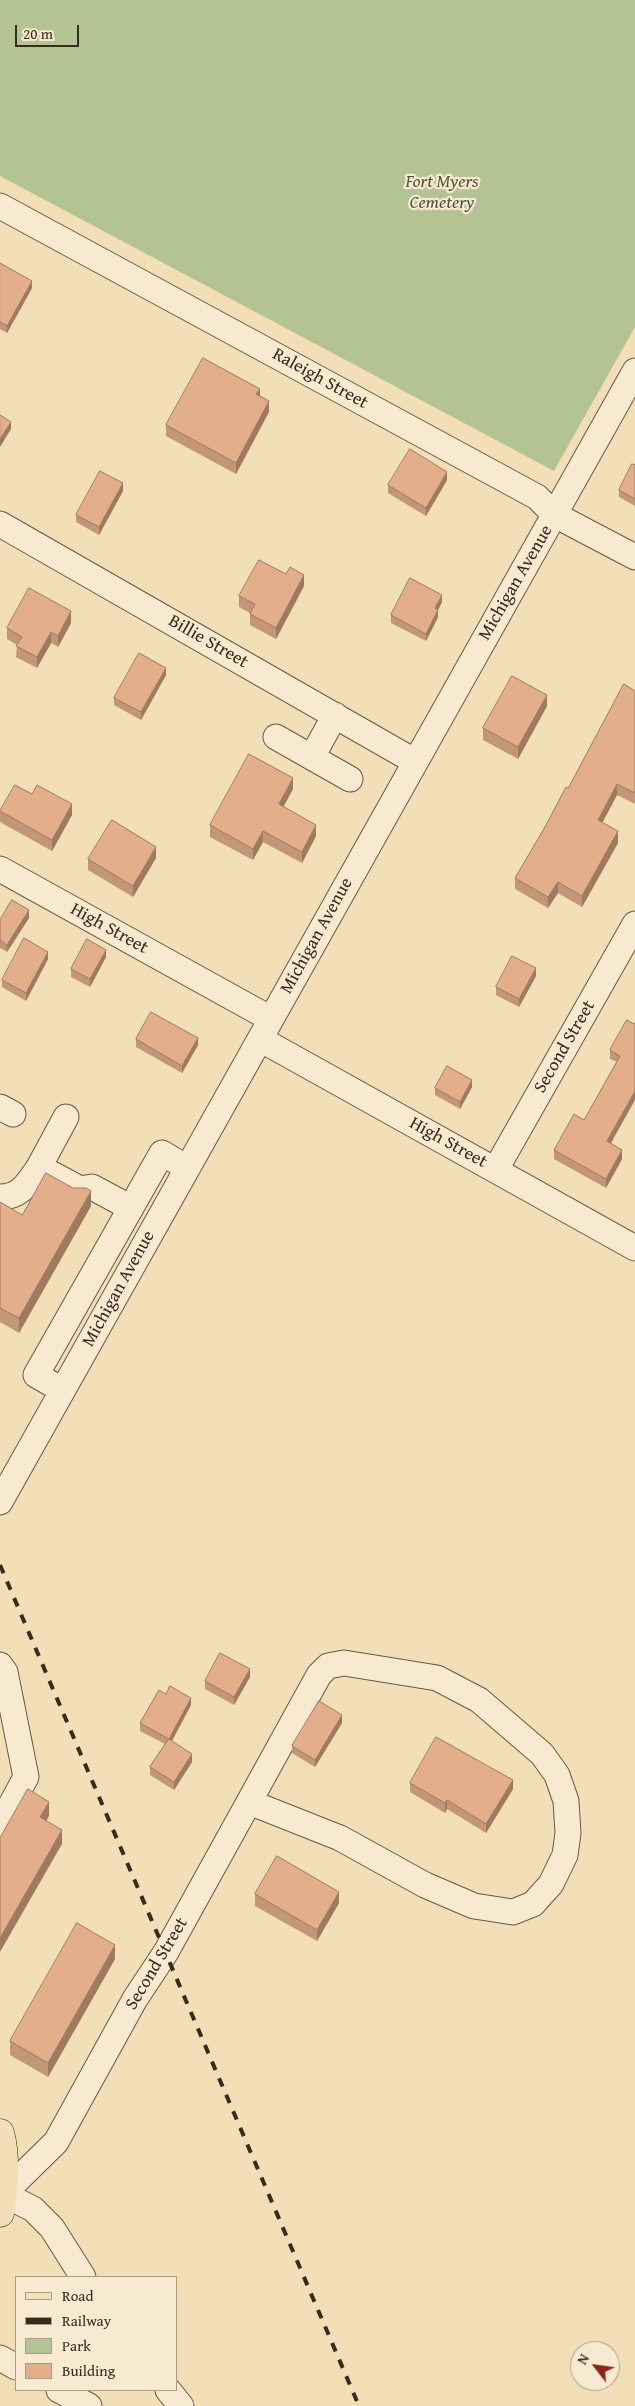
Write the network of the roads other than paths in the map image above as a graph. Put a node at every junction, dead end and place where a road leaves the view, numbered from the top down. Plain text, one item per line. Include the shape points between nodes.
1 (0, 206) edge
2 (635, 371) edge
3 (555, 514) junction
4 (0, 524) edge
5 (635, 557) edge
6 (334, 715) junction
7 (276, 737) dead end
8 (312, 758) junction
9 (414, 761) junction
10 (350, 779) dead end
11 (0, 868) edge
12 (635, 924) edge
13 (266, 1029) junction
14 (66, 1117) dead end
15 (39, 1167) junction
16 (188, 1168) junction
17 (496, 1169) junction
18 (0, 1197) edge
19 (131, 1208) junction
20 (635, 1248) edge
21 (62, 1390) junction
22 (0, 1502) edge
23 (0, 1665) edge
24 (249, 1802) junction
25 (0, 1825) edge
26 (0, 2133) edge
27 (2, 2204) edge
28 (82, 2276) edge
29 (0, 2358) edge
30 (15, 2366) edge
31 (61, 2391) edge
32 (169, 2391) edge
33 (89, 2406) edge
34 (181, 2406) edge

1 - 3 street, Raleigh Street via 537,497
2 - 3 street, Michigan Avenue
3 - 5 street, Raleigh Street
3 - 9 street, Michigan Avenue
4 - 6 street, Billie Street
6 - 8 street
6 - 9 street, Billie Street
7 - 8 street
8 - 10 street
9 - 13 street, Michigan Avenue
11 - 13 street, High Street
12 - 17 street, Second Street
13 - 16 street, Michigan Avenue
13 - 17 street, High Street
14 - 15 street
15 - 18 street via 25,1189
15 - 19 street via 80,1189 92,1187
16 - 19 street via 162,1153
16 - 21 street, Michigan Avenue
17 - 20 street, High Street
19 - 21 street via 36,1375
21 - 22 street, Michigan Avenue
23 - 25 street via 6,1672 26,1777
24 - 24 street, Second Street via 303,1704 328,1666 344,1663 437,1678 479,1700 542,1754 557,1775 566,1801 568,1832 565,1855 551,1884 532,1904 513,1912 474,1906 425,1885 340,1838
24 - 27 street, Second Street via 166,1952 134,1999 56,2142
26 - 27 main road via 4,2165
27 - 28 street via 33,2209 52,2228
29 - 30 street
31 - 33 street
32 - 34 street

